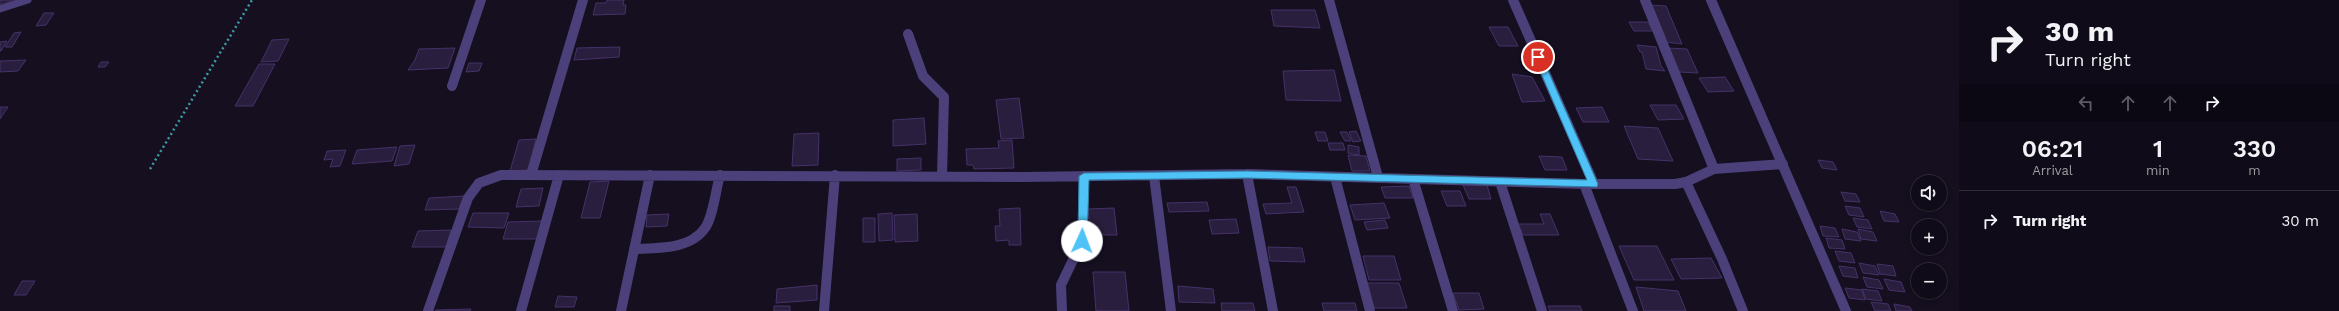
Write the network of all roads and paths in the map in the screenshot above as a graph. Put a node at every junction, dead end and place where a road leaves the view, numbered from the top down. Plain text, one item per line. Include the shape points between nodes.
1 (28, 0) edge
2 (252, 0) edge
3 (481, 0) edge
4 (583, 0) edge
5 (1329, 0) edge
6 (1513, 0) edge
7 (1645, 0) edge
8 (1711, 0) edge
9 (0, 9) edge
10 (908, 34) dead end
11 (452, 86) dead end
12 (1783, 164) junction
13 (150, 169) dead end
14 (1714, 169) junction
15 (1247, 174) junction
16 (531, 175) junction
17 (559, 175) junction
18 (650, 175) junction
19 (720, 175) junction
20 (835, 175) junction
21 (942, 176) junction
22 (1084, 176) junction
23 (1154, 176) junction
24 (1334, 177) junction
25 (1378, 177) junction
26 (1414, 180) junction
27 (1500, 182) junction
28 (1686, 182) junction
29 (1589, 184) junction
30 (634, 249) junction
31 (428, 311) edge
32 (521, 311) edge
33 (621, 311) edge
34 (824, 311) edge
35 (1062, 311) edge
36 (1171, 311) edge
37 (1273, 311) edge
38 (1370, 311) edge
39 (1453, 311) edge
40 (1542, 311) edge
41 (1634, 311) edge
42 (1742, 311) edge
43 (1846, 311) edge

1 - 9 lane
2 - 13 path
3 - 11 street
4 - 16 street
5 - 25 street
6 - 29 street
7 - 14 street
8 - 12 street
10 - 21 street via 923,76 944,98
12 - 14 street
12 - 43 street
14 - 28 street
15 - 23 street
15 - 24 street
15 - 37 street
16 - 17 street
16 - 31 street via 501,175 479,183 473,189
17 - 18 street
17 - 32 street
18 - 19 street
18 - 30 street
19 - 20 street
19 - 30 street via 706,227 702,233 686,243
20 - 21 street
20 - 34 street
21 - 22 street
22 - 23 street
22 - 35 street via 1082,241 1061,285
23 - 36 street
24 - 25 street
24 - 38 street
25 - 26 street
26 - 27 street
26 - 39 street
27 - 29 street
27 - 40 street
28 - 29 street
28 - 42 street via 1722,259
29 - 41 street
30 - 33 street

